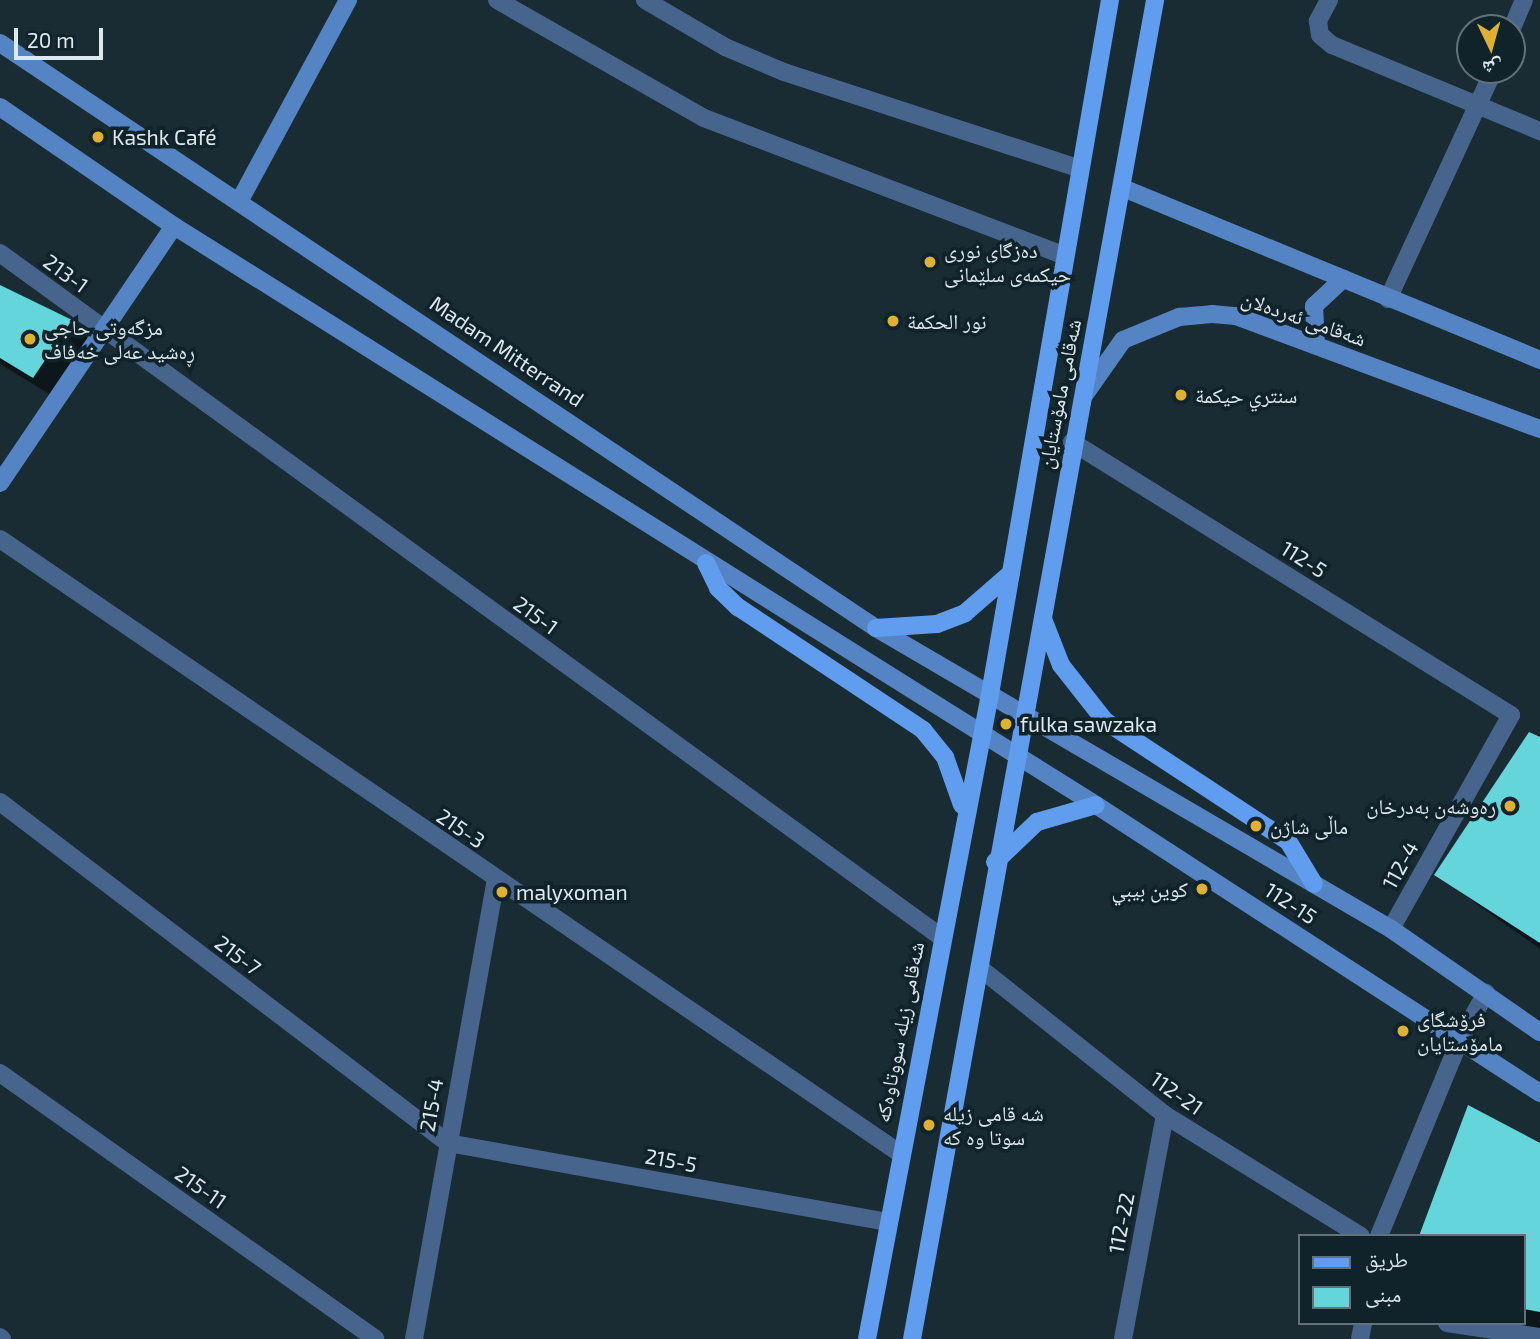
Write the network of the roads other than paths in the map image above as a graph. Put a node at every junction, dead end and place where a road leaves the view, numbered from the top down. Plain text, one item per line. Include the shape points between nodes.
1 (348, 0) edge
2 (497, 0) edge
3 (645, 0) edge
4 (1110, 0) edge
5 (1155, 0) edge
6 (1329, 0) edge
7 (0, 43) edge
8 (1488, 84) edge
9 (0, 107) edge
10 (1478, 107) junction
11 (1540, 131) edge
12 (1078, 168) junction
13 (1123, 188) junction
14 (241, 198) junction
15 (174, 226) junction
16 (0, 253) edge
17 (1063, 255) junction
18 (1343, 279) junction
19 (1388, 299) junction
20 (105, 329) junction
21 (1316, 344) junction
22 (1540, 360) edge
23 (1080, 403) junction
24 (1540, 429) edge
25 (1072, 442) junction
26 (0, 483) edge
27 (0, 539) edge
28 (706, 563) junction
29 (1011, 573) junction
30 (1042, 615) junction
31 (876, 628) junction
32 (990, 694) junction
33 (1024, 714) junction
34 (1511, 715) joint
35 (981, 735) junction
36 (1015, 756) junction
37 (0, 802) edge
38 (1096, 805) junction
39 (963, 809) junction
40 (993, 864) junction
41 (496, 879) junction
42 (1314, 884) junction
43 (1391, 929) junction
44 (942, 937) junction
45 (981, 969) junction
46 (1486, 993) junction
47 (1540, 1032) edge
48 (1460, 1039) junction
49 (0, 1073) edge
50 (1540, 1093) edge
51 (1165, 1115) junction
52 (448, 1143) junction
53 (898, 1152) junction
54 (887, 1222) junction
55 (1358, 1234) edge
56 (1380, 1234) edge
57 (1460, 1325) edge
58 (1540, 1337) edge
59 (375, 1339) edge
60 (414, 1339) edge
61 (867, 1339) edge
62 (912, 1339) edge
63 (1123, 1339) edge

1 - 14 main road
2 - 17 street via 704,118
3 - 12 street via 725,47 784,72
4 - 12 main road, شەقامی مامۆستایان
5 - 13 main road, شەقامی مامۆستایان
6 - 10 street via 1318,21 1320,35 1332,46
7 - 14 main road, Madam Mitterrand
8 - 10 street
9 - 15 main road
10 - 11 street
10 - 19 street
12 - 17 main road, شەقامی مامۆستایان
13 - 18 main road
13 - 23 main road, شەقامی مامۆستایان
14 - 31 main road, Madam Mitterrand
15 - 20 main road
15 - 28 main road
16 - 20 street, 213-1
17 - 29 main road, شەقامی مامۆستایان
18 - 19 main road
18 - 21 main road via 1314,306
19 - 22 main road
20 - 26 main road
20 - 44 street, 215-1
21 - 23 main road, شەقامی ئەردەلان via 1236,316 1179,317 1123,340
21 - 24 main road, شەقامی ئەردەلان
23 - 25 main road, شەقامی مامۆستایان
25 - 30 main road, شەقامی مامۆستایان
25 - 34 street, 112-5
27 - 41 street, 215-3
28 - 35 main road
28 - 39 main road via 718,588 738,607 923,730 953,774
29 - 31 main road via 965,613 907,629
29 - 32 main road, شەقامی مامۆستایان
30 - 33 main road, شەقامی مامۆستایان
30 - 42 main road via 1061,666 1105,721 1288,841
31 - 32 main road, Madam Mitterrand
32 - 33 main road, Madam Mitterrand
32 - 35 main road, شەقامی مامۆستایان
33 - 36 main road, شەقامی مامۆستایان
33 - 42 main road, Madam Mitterrand
34 - 43 street, 112-4
35 - 36 main road, 112-15
35 - 39 main road, شەقامی زیلە سووتاوەکە
36 - 38 main road, 112-15
36 - 40 main road
37 - 52 street, 215-7
38 - 40 main road via 1037,822
38 - 48 main road, 112-15
39 - 44 main road, شەقامی زیلە سووتاوەکە
40 - 45 main road
41 - 52 street, 215-4
41 - 53 street, 215-3
42 - 43 main road, Madam Mitterrand
43 - 46 main road, Madam Mitterrand
44 - 53 main road, شەقامی زیلە سووتاوەکە
45 - 51 street, 112-21
45 - 62 main road
46 - 47 main road, Madam Mitterrand
46 - 48 street
48 - 50 main road, 112-15
48 - 56 street
49 - 59 street, 215-11
51 - 55 street, 112-21
51 - 63 street, 112-22
52 - 54 street, 215-5
52 - 60 street, 215-4
53 - 54 main road, شەقامی زیلە سووتاوەکە
54 - 61 main road, شەقامی زیلە سووتاوەکە
57 - 58 street

